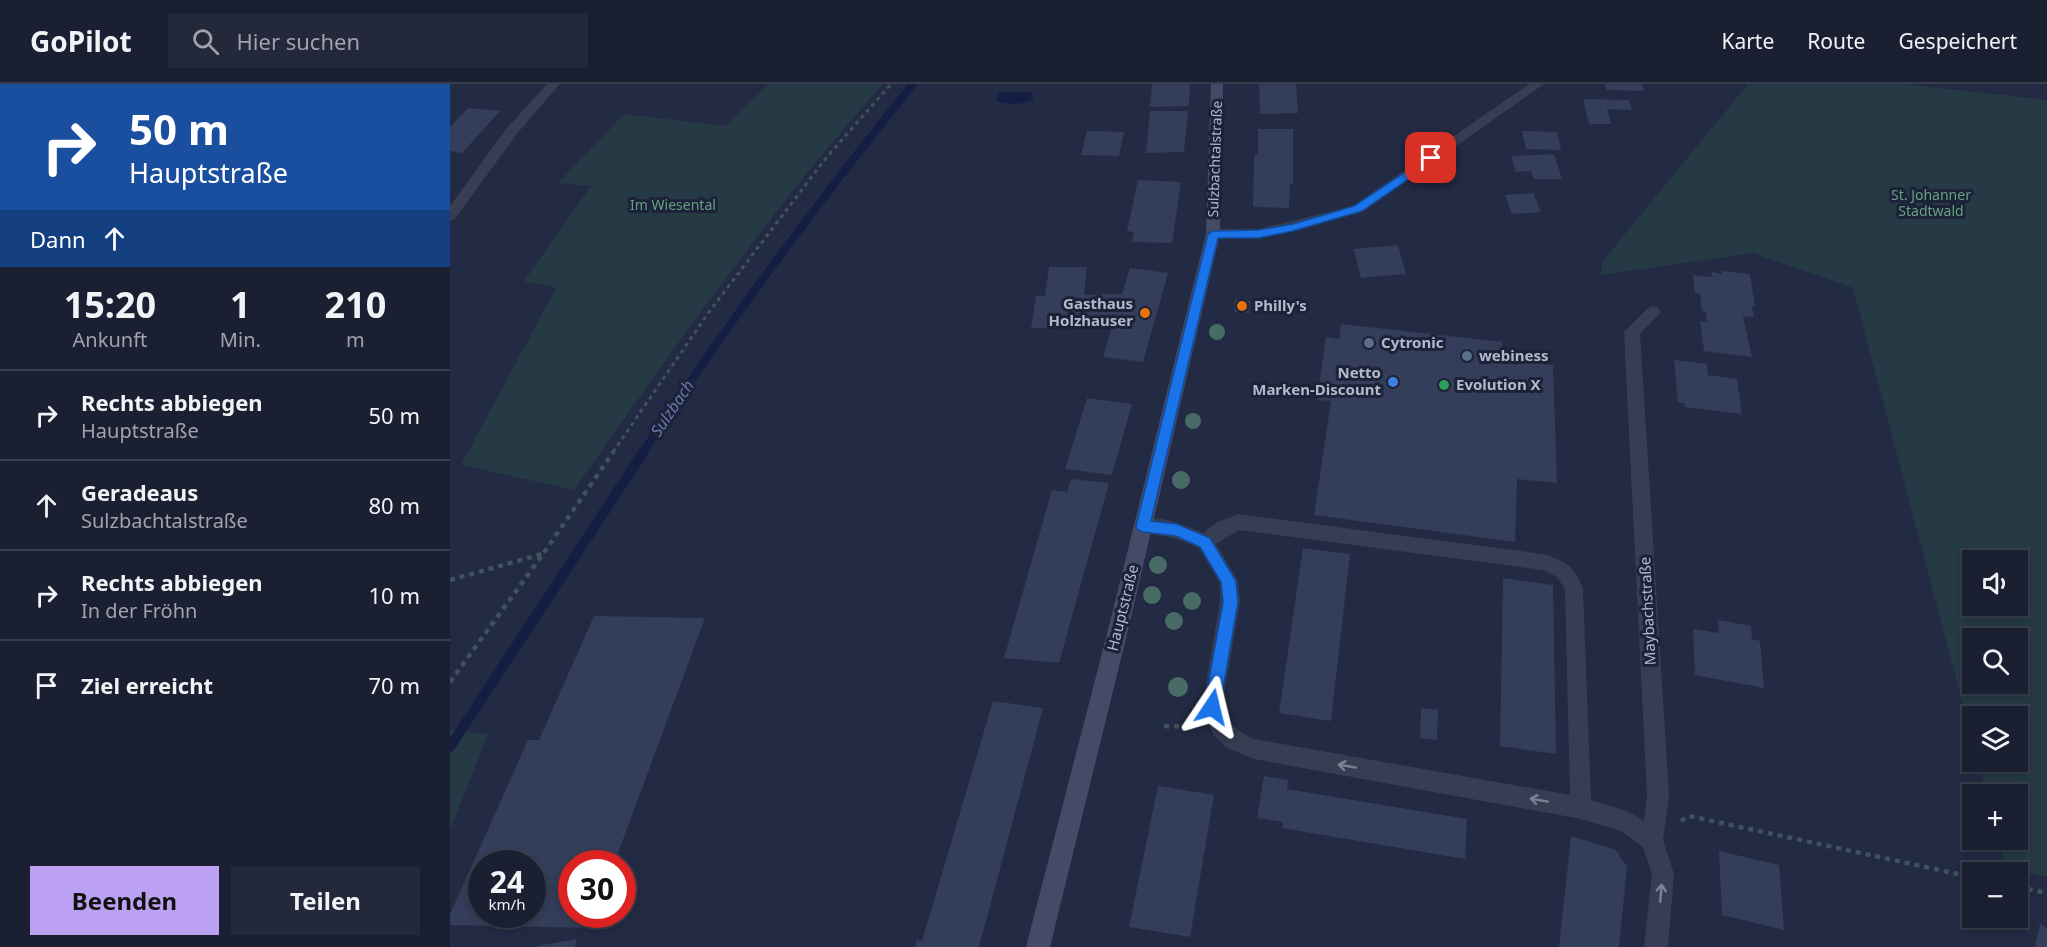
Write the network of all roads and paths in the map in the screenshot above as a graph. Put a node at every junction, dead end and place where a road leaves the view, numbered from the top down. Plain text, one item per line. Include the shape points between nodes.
1 (554, 84) edge
2 (891, 84) edge
3 (1218, 84) edge
4 (1538, 84) edge
5 (450, 216) edge
6 (1213, 234) junction
7 (1206, 268) joint
8 (1653, 312) dead end
9 (1143, 526) junction
10 (1205, 542) junction
11 (543, 554) junction
12 (450, 580) edge
13 (450, 682) edge
14 (1164, 726) dead end
15 (1186, 726) dead end
16 (1581, 808) junction
17 (1689, 816) dead end
18 (1652, 840) junction
19 (1962, 875) edge
20 (2028, 889) edge
21 (2047, 893) edge
22 (1038, 947) edge
23 (1656, 947) edge

1 - 5 street via 512,132
2 - 11 path via 826,158 709,312
3 - 6 main road, Sulzbachtalstraße
4 - 6 street via 1358,209 1259,234
6 - 7 main road, Sulzbachtalstraße
7 - 9 main road, Hauptstraße
8 - 18 street, Maybachstraße via 1632,332 1658,796
9 - 10 street via 1177,530
9 - 22 main road, Hauptstraße
16 -> 10 street via 1254,749 1233,740 1220,728 1212,707 1230,602 1228,581
10 - 16 street via 1238,522 1558,566 1570,575 1574,589
11 - 12 path
11 - 13 path
14 - 15 path
16 - 18 street via 1627,822
17 - 19 path
23 -> 18 street via 1663,874
20 - 21 path

